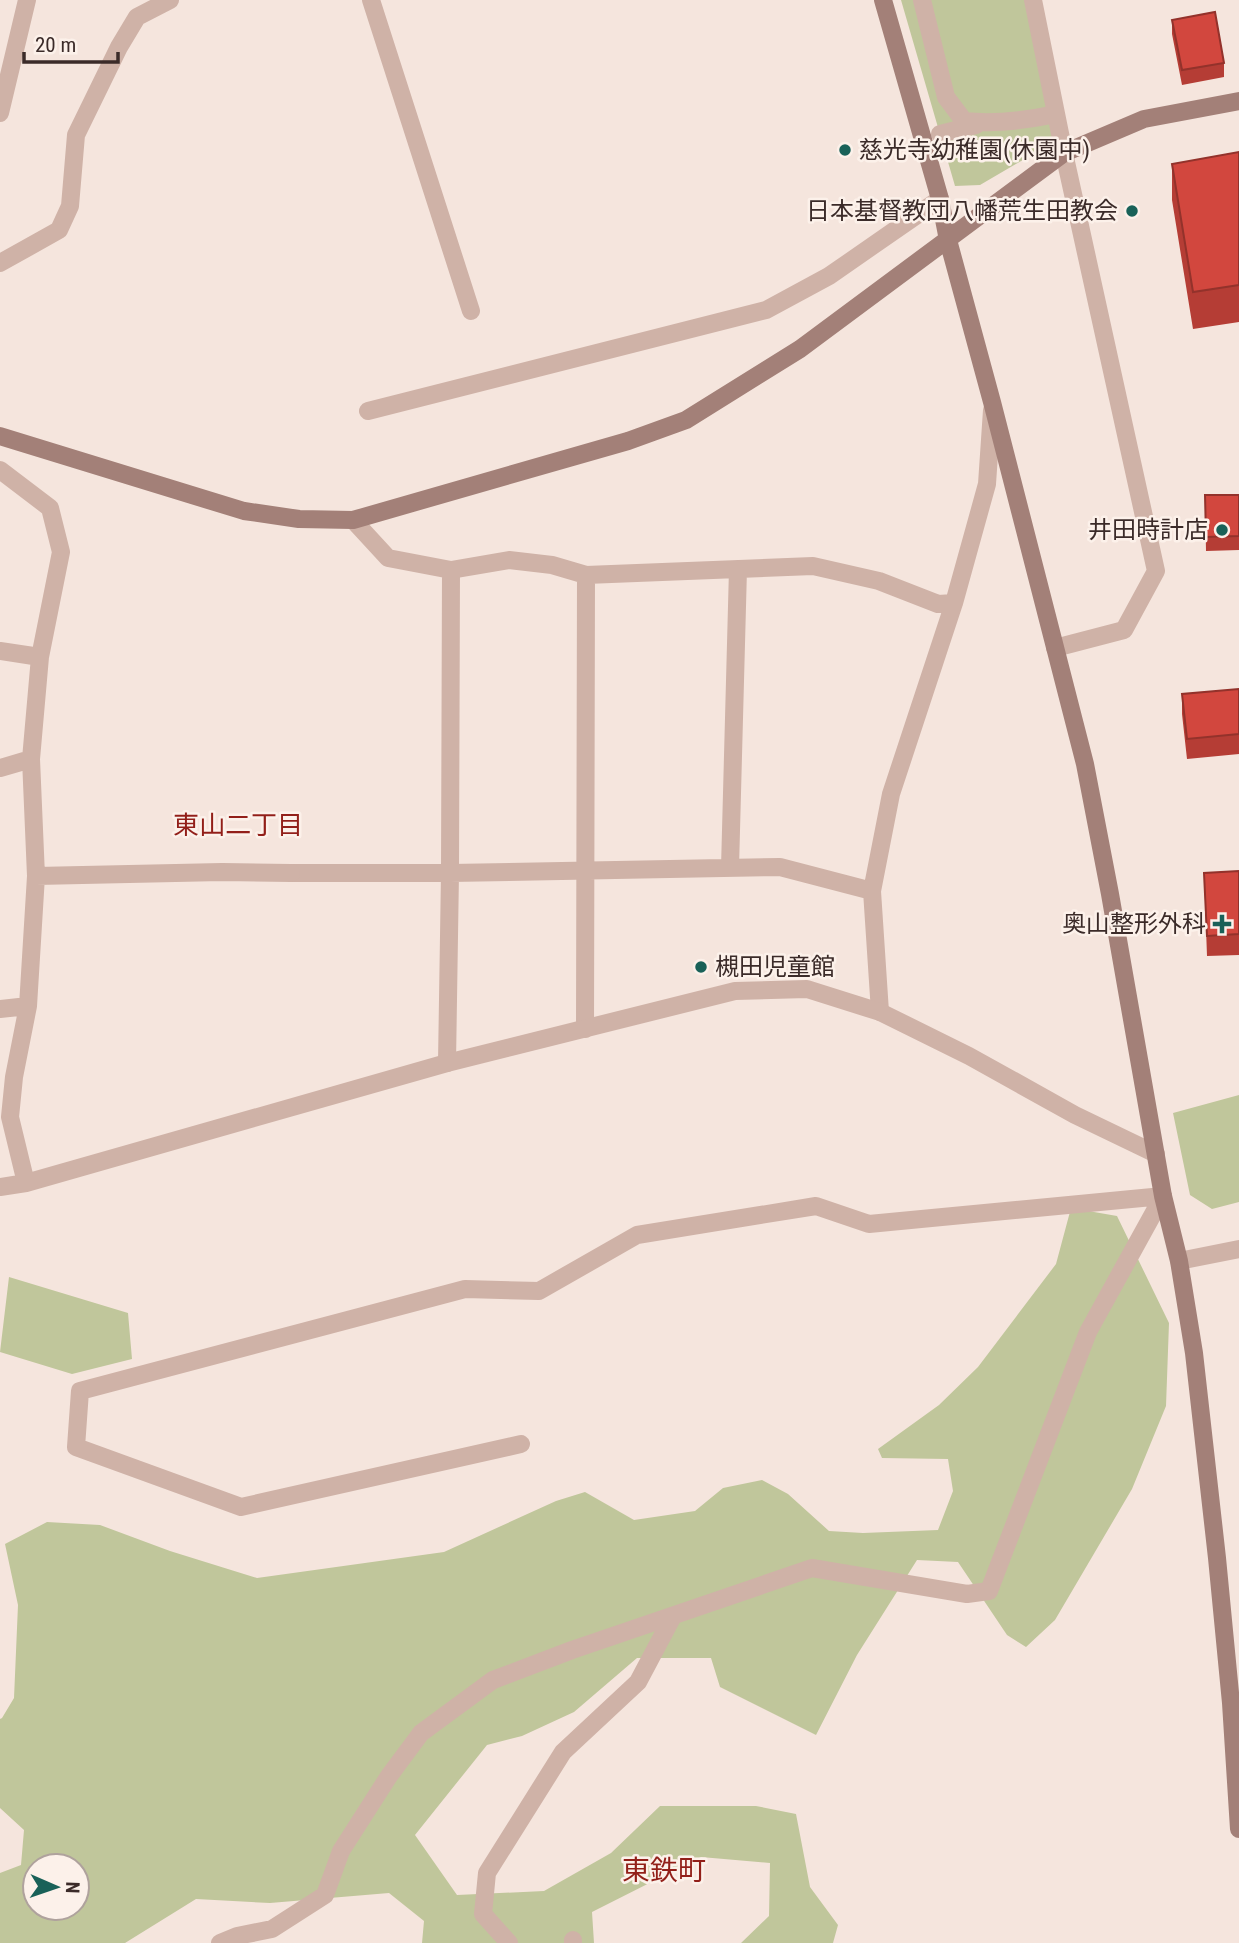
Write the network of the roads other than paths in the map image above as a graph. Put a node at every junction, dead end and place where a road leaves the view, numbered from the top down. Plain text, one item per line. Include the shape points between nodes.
1 (27, 0) edge
2 (170, 0) edge
3 (371, 0) edge
4 (883, 0) edge
5 (922, 0) edge
6 (1033, 0) edge
7 (1239, 101) edge
8 (0, 113) edge
9 (1051, 115) dead end
10 (983, 123) junction
11 (940, 134) dead end
12 (1064, 153) junction
13 (940, 199) junction
14 (948, 240) junction
15 (0, 263) edge
16 (471, 311) dead end
17 (992, 402) junction
18 (368, 411) dead end
19 (0, 436) edge
20 (0, 470) edge
21 (353, 520) junction
22 (738, 569) junction
23 (451, 570) junction
24 (586, 575) junction
25 (954, 603) junction
26 (1055, 648) junction
27 (0, 651) edge
28 (40, 657) junction
29 (31, 759) junction
30 (0, 768) edge
31 (730, 868) junction
32 (584, 871) junction
33 (450, 873) junction
34 (36, 876) junction
35 (872, 891) junction
36 (28, 1006) junction
37 (0, 1009) edge
38 (880, 1012) junction
39 (585, 1029) junction
40 (447, 1063) junction
41 (1156, 1154) junction
42 (26, 1183) junction
43 (0, 1186) edge
44 (1163, 1196) junction
45 (1239, 1249) edge
46 (1179, 1261) junction
47 (521, 1444) dead end
48 (673, 1616) junction
49 (1239, 1829) edge
50 (220, 1943) edge
51 (509, 1943) edge

1 - 8 street
2 - 15 street via 137,17 76,135 70,206 59,230
3 - 16 street
4 - 13 street
5 - 10 street via 946,97 964,121
6 - 12 street
7 - 12 street via 1144,119
9 - 10 street
10 - 11 street
12 - 14 street
12 - 26 street via 1156,571 1124,630
13 - 14 street
13 - 18 street via 829,276 766,310
14 - 17 street
14 - 21 street via 800,349 686,420
17 - 25 street via 987,484
17 - 26 street
19 - 21 street via 244,511
20 - 28 street via 50,508 61,552
21 - 23 street via 388,558
22 - 24 street
22 - 25 street via 813,566 879,581 938,604
22 - 31 street
23 - 24 street via 509,560
23 - 33 street
24 - 32 street
25 - 35 street via 891,794
26 - 41 street via 1085,764 1111,894
27 - 28 street
28 - 29 street
29 - 30 street
29 - 34 street
31 - 32 street
31 - 35 street via 780,867
32 - 33 street
32 - 39 street
33 - 34 street
33 - 40 street
34 - 36 street
35 - 38 street
36 - 37 street
36 - 42 street via 10,1117
38 - 39 street via 807,989 736,991
38 - 41 street
39 - 40 street
40 - 42 street
41 - 44 street
42 - 43 street
44 - 46 street
44 - 47 street via 869,1224 816,1206 637,1235 539,1291 465,1289 80,1391 76,1447 242,1507
44 - 48 street via 1088,1332 989,1591 967,1594 812,1568
45 - 46 street
46 - 49 street via 1217,1558
48 - 50 street via 493,1680 472,1695 421,1733 389,1776 341,1851 326,1895 272,1929
48 - 51 street via 638,1682 563,1752 487,1873 483,1914

